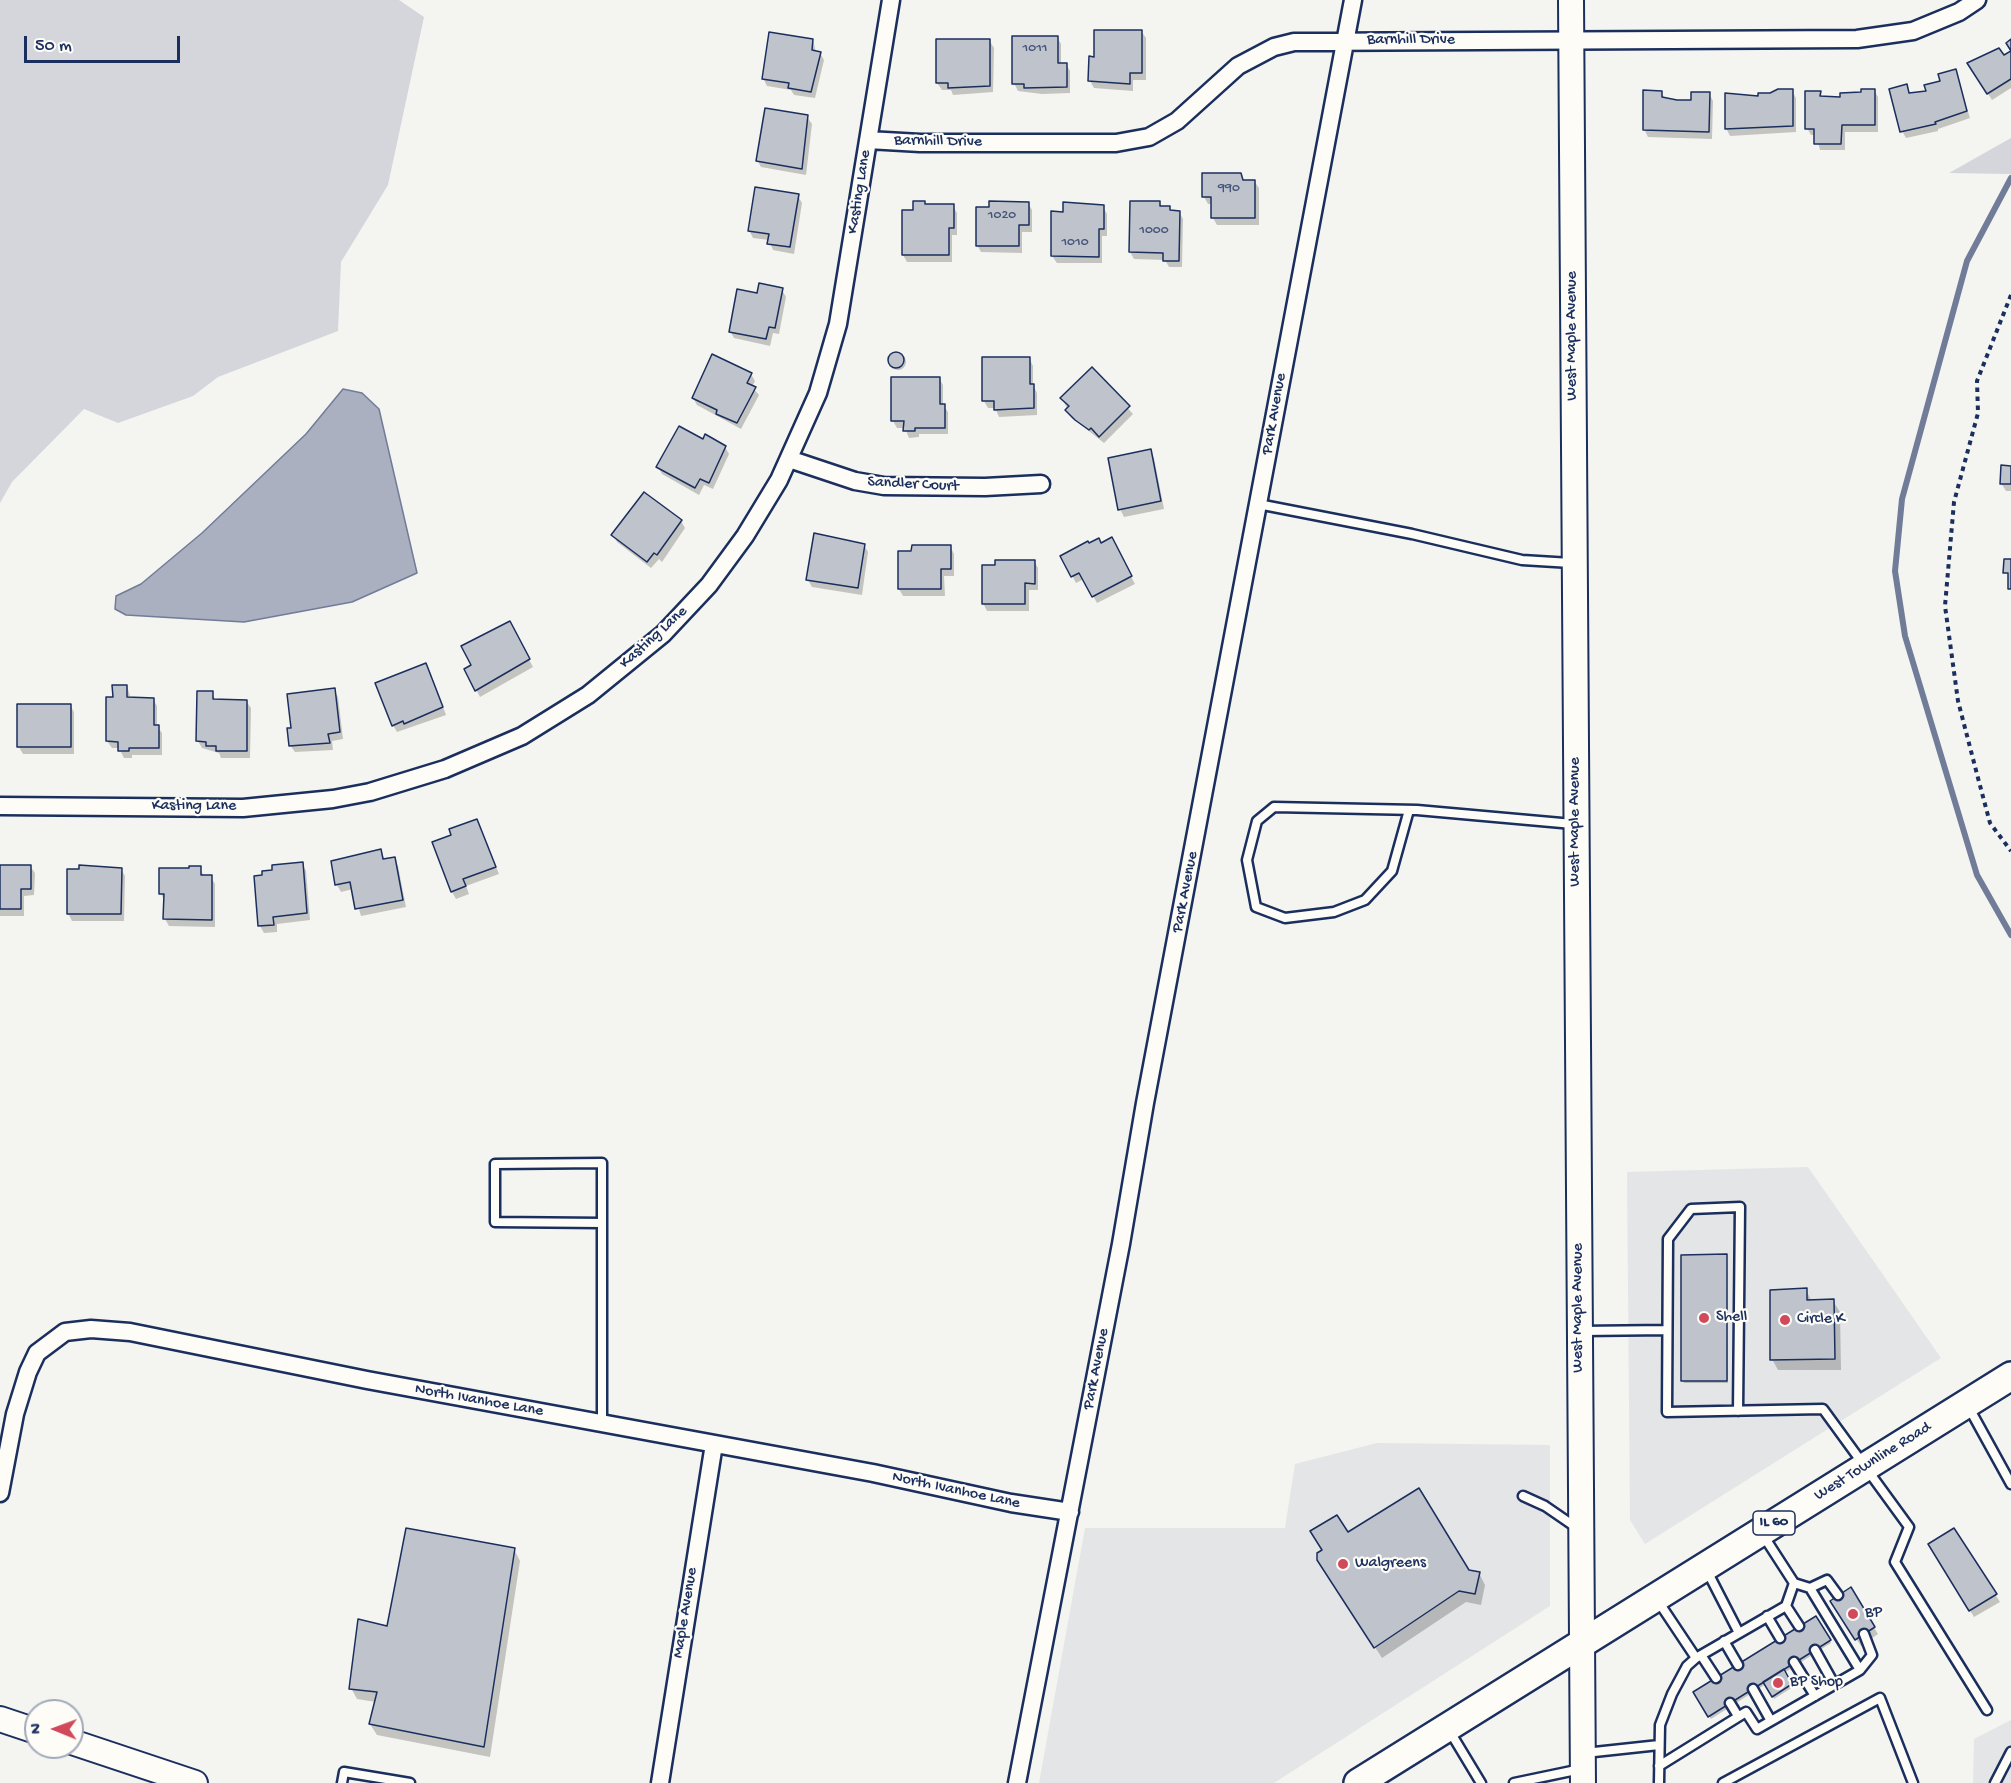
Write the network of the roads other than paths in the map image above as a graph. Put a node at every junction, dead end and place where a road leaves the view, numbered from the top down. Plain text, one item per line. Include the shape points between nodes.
1 (891, 0) edge
2 (1353, 0) edge
3 (1571, 0) edge
4 (1977, 0) edge
5 (1571, 40) junction
6 (1346, 42) junction
7 (868, 140) junction
8 (789, 459) junction
9 (1041, 484) dead end
10 (1258, 504) junction
11 (1575, 563) junction
12 (0, 806) edge
13 (1409, 810) junction
14 (1576, 824) junction
15 (602, 1223) junction
16 (1667, 1330) junction
17 (1580, 1331) junction
18 (2011, 1376) edge
19 (1967, 1404) junction
20 (1738, 1411) junction
21 (602, 1423) junction
22 (714, 1444) junction
23 (1865, 1467) junction
24 (2011, 1484) edge
25 (0, 1493) edge
26 (1523, 1496) dead end
27 (1070, 1512) junction
28 (1581, 1531) junction
29 (1761, 1532) junction
30 (1705, 1567) junction
31 (1794, 1583) junction
32 (1810, 1588) junction
33 (1838, 1595) dead end
34 (1655, 1597) junction
35 (1786, 1606) junction
36 (1767, 1616) junction
37 (1799, 1626) dead end
38 (1739, 1633) junction
39 (1864, 1634) dead end
40 (1780, 1638) dead end
41 (1724, 1641) junction
42 (1581, 1643) junction
43 (1815, 1650) dead end
44 (1699, 1656) junction
45 (1794, 1662) dead end
46 (1738, 1665) dead end
47 (1860, 1670) junction
48 (1716, 1678) dead end
49 (1834, 1684) junction
50 (1753, 1689) dead end
51 (1815, 1696) junction
52 (1730, 1703) dead end
53 (1987, 1710) dead end
54 (1738, 1716) junction
55 (0, 1719) edge
56 (1771, 1721) junction
57 (24, 1727) edge
58 (1447, 1727) junction
59 (1659, 1745) junction
60 (84, 1746) edge
61 (2011, 1752) edge
62 (1659, 1766) junction
63 (1582, 1768) edge
64 (195, 1783) edge
65 (342, 1783) edge
66 (410, 1783) edge
67 (660, 1783) edge
68 (1017, 1783) edge
69 (1358, 1783) edge
70 (1480, 1783) edge
71 (1514, 1783) edge
72 (1659, 1783) edge
73 (1723, 1783) edge
74 (1913, 1783) edge
75 (1995, 1783) edge

1 - 7 street, Kasting Lane
2 - 6 street, Park Avenue
3 - 5 main road, West Maple Avenue
4 - 5 street, Barnhill Drive via 1913,31 1857,39
5 - 6 street, Barnhill Drive
5 - 11 main road, West Maple Avenue
6 - 7 street, Barnhill Drive via 1274,46 1238,66 1177,121 1149,137 1116,143
6 - 10 street, Park Avenue
7 - 8 street, Kasting Lane via 838,324 818,393
8 - 9 street, Sandler Court via 855,481 884,486
8 - 12 street, Kasting Lane via 745,536 709,585 663,634 588,695 522,736 445,770 333,799 243,808
10 - 11 lane via 1522,560
10 - 27 street, Park Avenue
11 - 14 main road, West Maple Avenue
13 - 13 lane via 1274,807 1257,821 1247,860 1256,907 1285,918 1334,912 1365,900 1392,871
13 - 14 lane
14 - 17 main road, West Maple Avenue
15 - 15 lane via 602,1163 495,1164 495,1222
15 - 21 lane
16 - 17 lane
16 - 20 lane via 1666,1412
16 - 20 lane via 1668,1239 1691,1209 1740,1207
17 - 28 main road, West Maple Avenue
18 - 19 main road, West Townline Road / IL 60
19 - 23 main road, West Townline Road / IL 60
19 - 24 lane
20 - 23 lane via 1823,1409
21 - 22 street, North Ivanhoe Lane
21 - 25 street, North Ivanhoe Lane via 130,1332 65,1332 37,1353 28,1372 15,1414
22 - 27 street, North Ivanhoe Lane
22 - 67 street, Maple Avenue
23 - 29 main road, West Townline Road / IL 60
23 - 53 lane via 1909,1527 1895,1563
26 - 28 lane
27 - 68 street, Park Avenue
28 - 42 main road, West Maple Avenue
29 - 30 main road, West Townline Road / IL 60
29 - 31 lane
30 - 34 main road, West Townline Road / IL 60
30 - 38 lane
31 - 32 lane
31 - 35 lane
32 - 33 lane via 1827,1580
32 - 47 lane
34 - 42 main road, West Townline Road / IL 60
34 - 44 lane
35 - 36 lane
35 - 37 lane
36 - 38 lane
36 - 40 lane
38 - 41 lane
39 - 47 lane via 1872,1655
41 - 44 lane
41 - 46 lane
42 - 58 main road, IL 60
42 - 63 main road, West Maple Avenue
43 - 49 lane
44 - 48 lane
44 - 59 lane via 1687,1666 1672,1694 1660,1725
45 - 51 lane
47 - 49 lane
49 - 51 lane
50 - 56 lane
51 - 56 lane
52 - 54 lane
54 - 56 lane via 1746,1712 1757,1729
54 - 62 lane
55 - 57 main road
58 - 69 main road, IL 60
58 - 70 lane
59 - 62 lane
59 - 63 lane
60 - 64 main road
61 - 75 lane
62 - 72 lane
63 - 71 lane
65 - 66 lane via 344,1772
73 - 74 lane via 1880,1698

